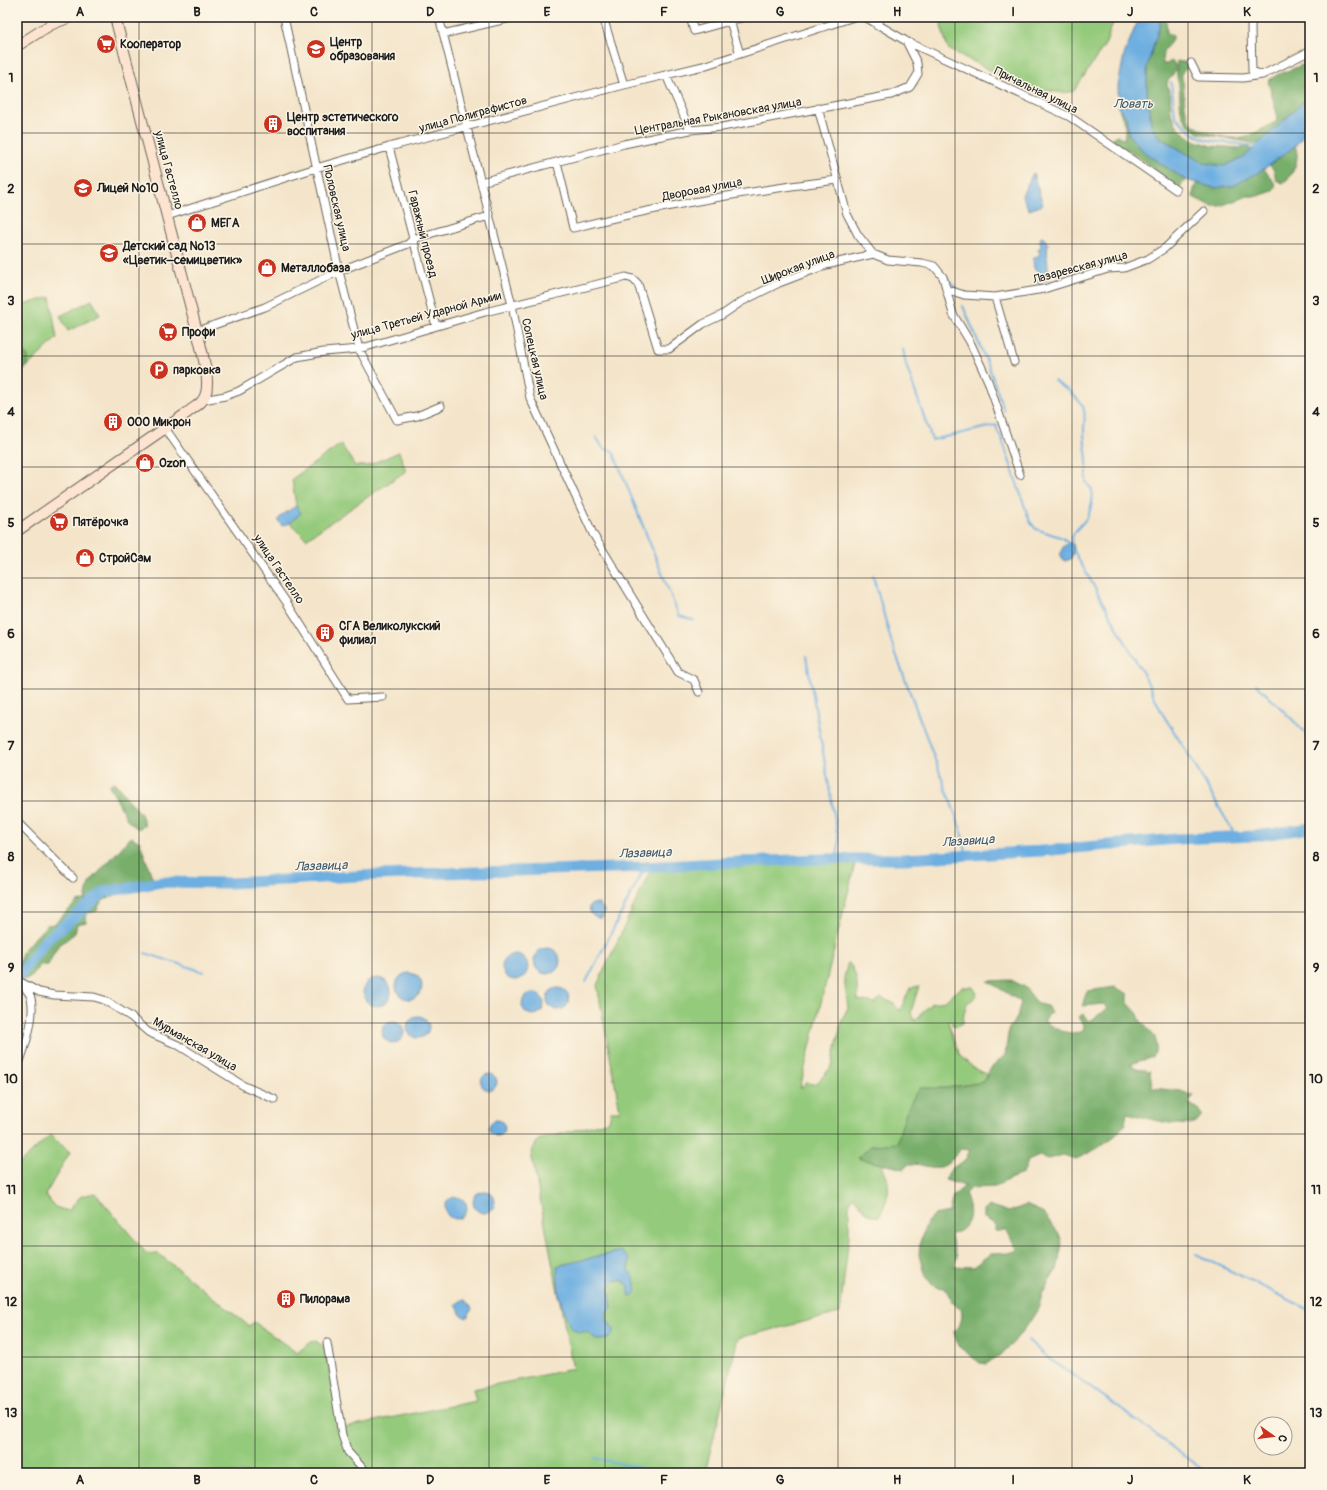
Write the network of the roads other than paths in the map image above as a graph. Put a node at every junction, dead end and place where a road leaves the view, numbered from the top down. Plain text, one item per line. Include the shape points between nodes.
1 (70, 17) edge
2 (115, 17) edge
3 (284, 17) edge
4 (439, 17) edge
5 (516, 17) edge
6 (603, 17) edge
7 (690, 17) edge
8 (745, 17) edge
9 (854, 17) edge
10 (865, 17) edge
11 (882, 17) edge
12 (1252, 17) edge
13 (730, 21) junction
14 (877, 26) junction
15 (443, 34) junction
16 (906, 41) junction
17 (17, 46) edge
18 (1310, 51) edge
19 (740, 54) junction
20 (1191, 63) dead end
21 (666, 75) junction
22 (1262, 75) junction
23 (624, 85) junction
24 (818, 108) junction
25 (466, 126) junction
26 (690, 130) junction
27 (389, 147) junction
28 (557, 162) junction
29 (316, 168) junction
30 (837, 180) junction
31 (481, 182) junction
32 (1176, 190) dead end
33 (1204, 212) dead end
34 (167, 216) junction
35 (489, 216) junction
36 (413, 239) junction
37 (873, 254) junction
38 (340, 271) junction
39 (626, 277) joint
40 (946, 289) junction
41 (995, 298) junction
42 (512, 305) junction
43 (436, 326) junction
44 (197, 331) junction
45 (359, 349) junction
46 (1014, 362) dead end
47 (203, 400) junction
48 (441, 406) dead end
49 (165, 428) junction
50 (1020, 475) dead end
51 (17, 531) edge
52 (699, 692) dead end
53 (383, 697) dead end
54 (17, 822) edge
55 (73, 878) dead end
56 (19, 981) edge
57 (17, 1070) edge
58 (274, 1099) dead end
59 (327, 1343) dead end
60 (367, 1473) edge

1 - 17 main road via 50,25
2 - 34 main road, улица Гастелло
3 - 29 street, Половская улица
4 - 15 street, Сопецкая улица
5 - 15 street
6 - 23 street
7 - 13 street via 694,31
8 - 13 street
9 - 19 street
10 - 14 street, Причальная улица
11 - 14 street
12 - 22 street via 1252,71
13 - 19 street
14 - 16 street, Причальная улица
15 - 25 street, Сопецкая улица
16 - 24 street, Центральная Рыкановская улица via 917,63 918,74 910,87 891,95
16 - 32 street, Причальная улица via 1070,118
18 - 22 street
19 - 21 street
20 - 22 street via 1198,77 1243,78
21 - 23 street, улица Полиграфистов
21 - 26 street
23 - 25 street, улица Полиграфистов
24 - 26 street, Центральная Рыкановская улица via 722,127
24 - 30 street
25 - 27 street, улица Полиграфистов
25 - 31 street, Сопецкая улица
26 - 28 street, Центральная Рыкановская улица
27 - 29 street, улица Полиграфистов
27 - 36 street, Гаражный проезд
28 - 30 street, Дворовая улица via 573,228 626,215 758,190
28 - 31 street, Центральная Рыкановская улица
29 - 34 street, улица Полиграфистов
29 - 38 street, Половская улица
30 - 37 street via 847,214 858,235
31 - 35 street, Сопецкая улица
33 - 41 street, Лазаревская улица via 1169,244 1148,259 1044,289
34 - 44 main road, улица Гастелло
35 - 36 street
35 - 42 street, Сопецкая улица
36 - 38 street via 408,244
36 - 43 street, Гаражный проезд
37 - 39 street, Широкая улица via 826,265 779,283 703,324 670,349 658,349 638,284 633,278
37 - 40 street via 888,260 934,266 943,277
38 - 44 street via 265,307
38 - 45 street, Половская улица
39 - 42 street, улица Третьей Ударной Армии
40 - 41 street, Лазаревская улица via 964,295
40 - 50 street via 953,314 970,342 988,381
41 - 46 street
42 - 43 street, улица Третьей Ударной Армии
42 - 52 street, Сопецкая улица via 530,398 573,493 593,534 678,672 694,680
43 - 45 street, улица Третьей Ударной Армии
44 - 47 main road, улица Гастелло via 207,375
45 - 47 street, улица Третьей Ударной Армии via 297,357 239,391
45 - 48 street, Половская улица via 397,420 417,416
47 - 49 main road, улица Третьей Ударной Армии
49 - 51 main road, улица Третьей Ударной Армии
49 - 53 street, улица Гастелло via 287,603 348,699
54 - 55 street
56 - 57 street via 31,997 32,1010 26,1048
56 - 58 street, Мурманская улица via 39,992 104,1000 148,1032 178,1045 244,1086
59 - 60 street via 342,1435 348,1452

